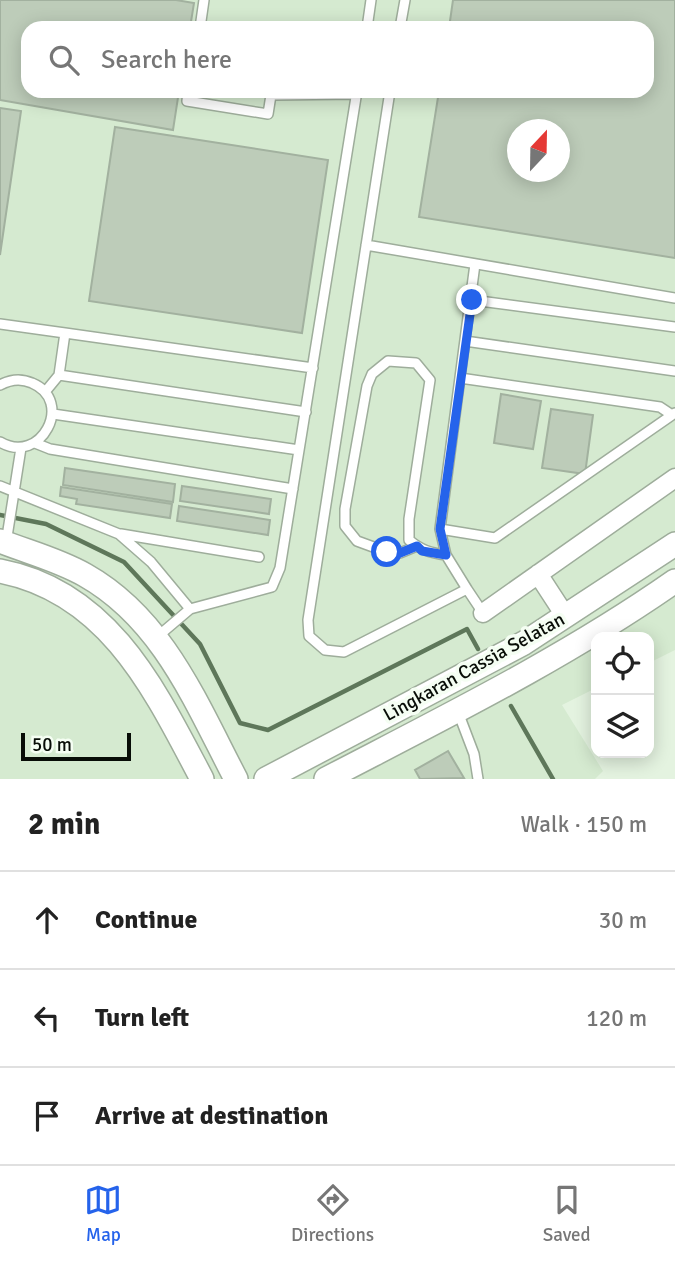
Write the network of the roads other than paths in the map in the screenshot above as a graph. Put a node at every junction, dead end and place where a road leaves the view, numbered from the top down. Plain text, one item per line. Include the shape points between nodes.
1 (204, 0) edge
2 (371, 0) edge
3 (405, 0) edge
4 (201, 21) edge
5 (368, 21) edge
6 (401, 21) edge
7 (187, 98) edge
8 (271, 98) edge
9 (356, 98) edge
10 (389, 98) edge
11 (366, 246) junction
12 (475, 264) junction
13 (675, 298) edge
14 (472, 300) junction
15 (4, 324) edge
16 (675, 327) edge
17 (65, 332) junction
18 (0, 334) edge
19 (465, 341) junction
20 (313, 368) junction
21 (675, 372) edge
22 (59, 376) junction
23 (460, 378) junction
24 (0, 385) edge
25 (45, 392) junction
26 (306, 412) junction
27 (52, 414) junction
28 (674, 414) edge
29 (0, 442) edge
30 (35, 443) junction
31 (21, 448) junction
32 (299, 450) junction
33 (675, 478) edge
34 (0, 486) edge
35 (293, 489) junction
36 (14, 490) junction
37 (440, 529) junction
38 (119, 534) junction
39 (5, 536) edge
40 (675, 544) edge
41 (417, 546) junction
42 (446, 555) junction
43 (259, 557) dead end
44 (0, 571) edge
45 (538, 574) junction
46 (675, 581) edge
47 (467, 589) junction
48 (190, 609) junction
49 (482, 613) joint
50 (566, 617) junction
51 (159, 635) junction
52 (457, 710) junction
53 (202, 779) edge
54 (236, 779) edge
55 (266, 779) edge
56 (326, 779) edge
57 (478, 779) edge

1 - 4 lane
2 - 5 lane
3 - 6 lane
7 - 8 lane via 268,114
9 - 20 lane
10 - 11 lane
11 - 12 lane
11 - 47 lane via 309,636 326,650 344,652
12 - 13 lane
12 - 14 lane
14 - 16 lane
14 - 19 lane
15 - 17 lane
15 - 18 lane
17 - 20 lane
17 - 22 lane
19 - 21 lane
19 - 23 lane
20 - 26 lane
22 - 25 lane
22 - 26 lane
23 - 28 lane via 660,407
23 - 37 lane
24 - 25 lane via 17,379
25 - 27 lane
26 - 32 lane
27 - 30 lane via 51,426
27 - 32 lane
28 - 37 lane via 495,537
29 - 31 lane
30 - 31 lane
30 - 35 lane
31 - 36 lane
32 - 35 lane
33 - 45 street
34 - 36 lane
35 - 48 lane via 280,568 272,587
36 - 38 lane
36 - 39 lane
37 - 42 lane
38 - 43 lane
38 - 48 lane
39 - 51 street via 83,574 120,598
40 - 50 street, Lingkaran Cassia Selatan
41 - 41 lane via 400,553 387,552 356,541 345,526 367,386 372,374 388,361 416,363 430,380 409,519 409,540
41 - 42 lane
42 - 47 lane
44 - 53 street via 31,577 106,628 149,679
45 - 49 street
45 - 50 street
46 - 52 street, Lingkaran Cassia Selatan via 615,623
47 - 49 lane
48 - 51 lane
50 - 55 street, Lingkaran Cassia Selatan
51 - 54 street
52 - 56 street, Lingkaran Cassia Selatan
52 - 57 lane

